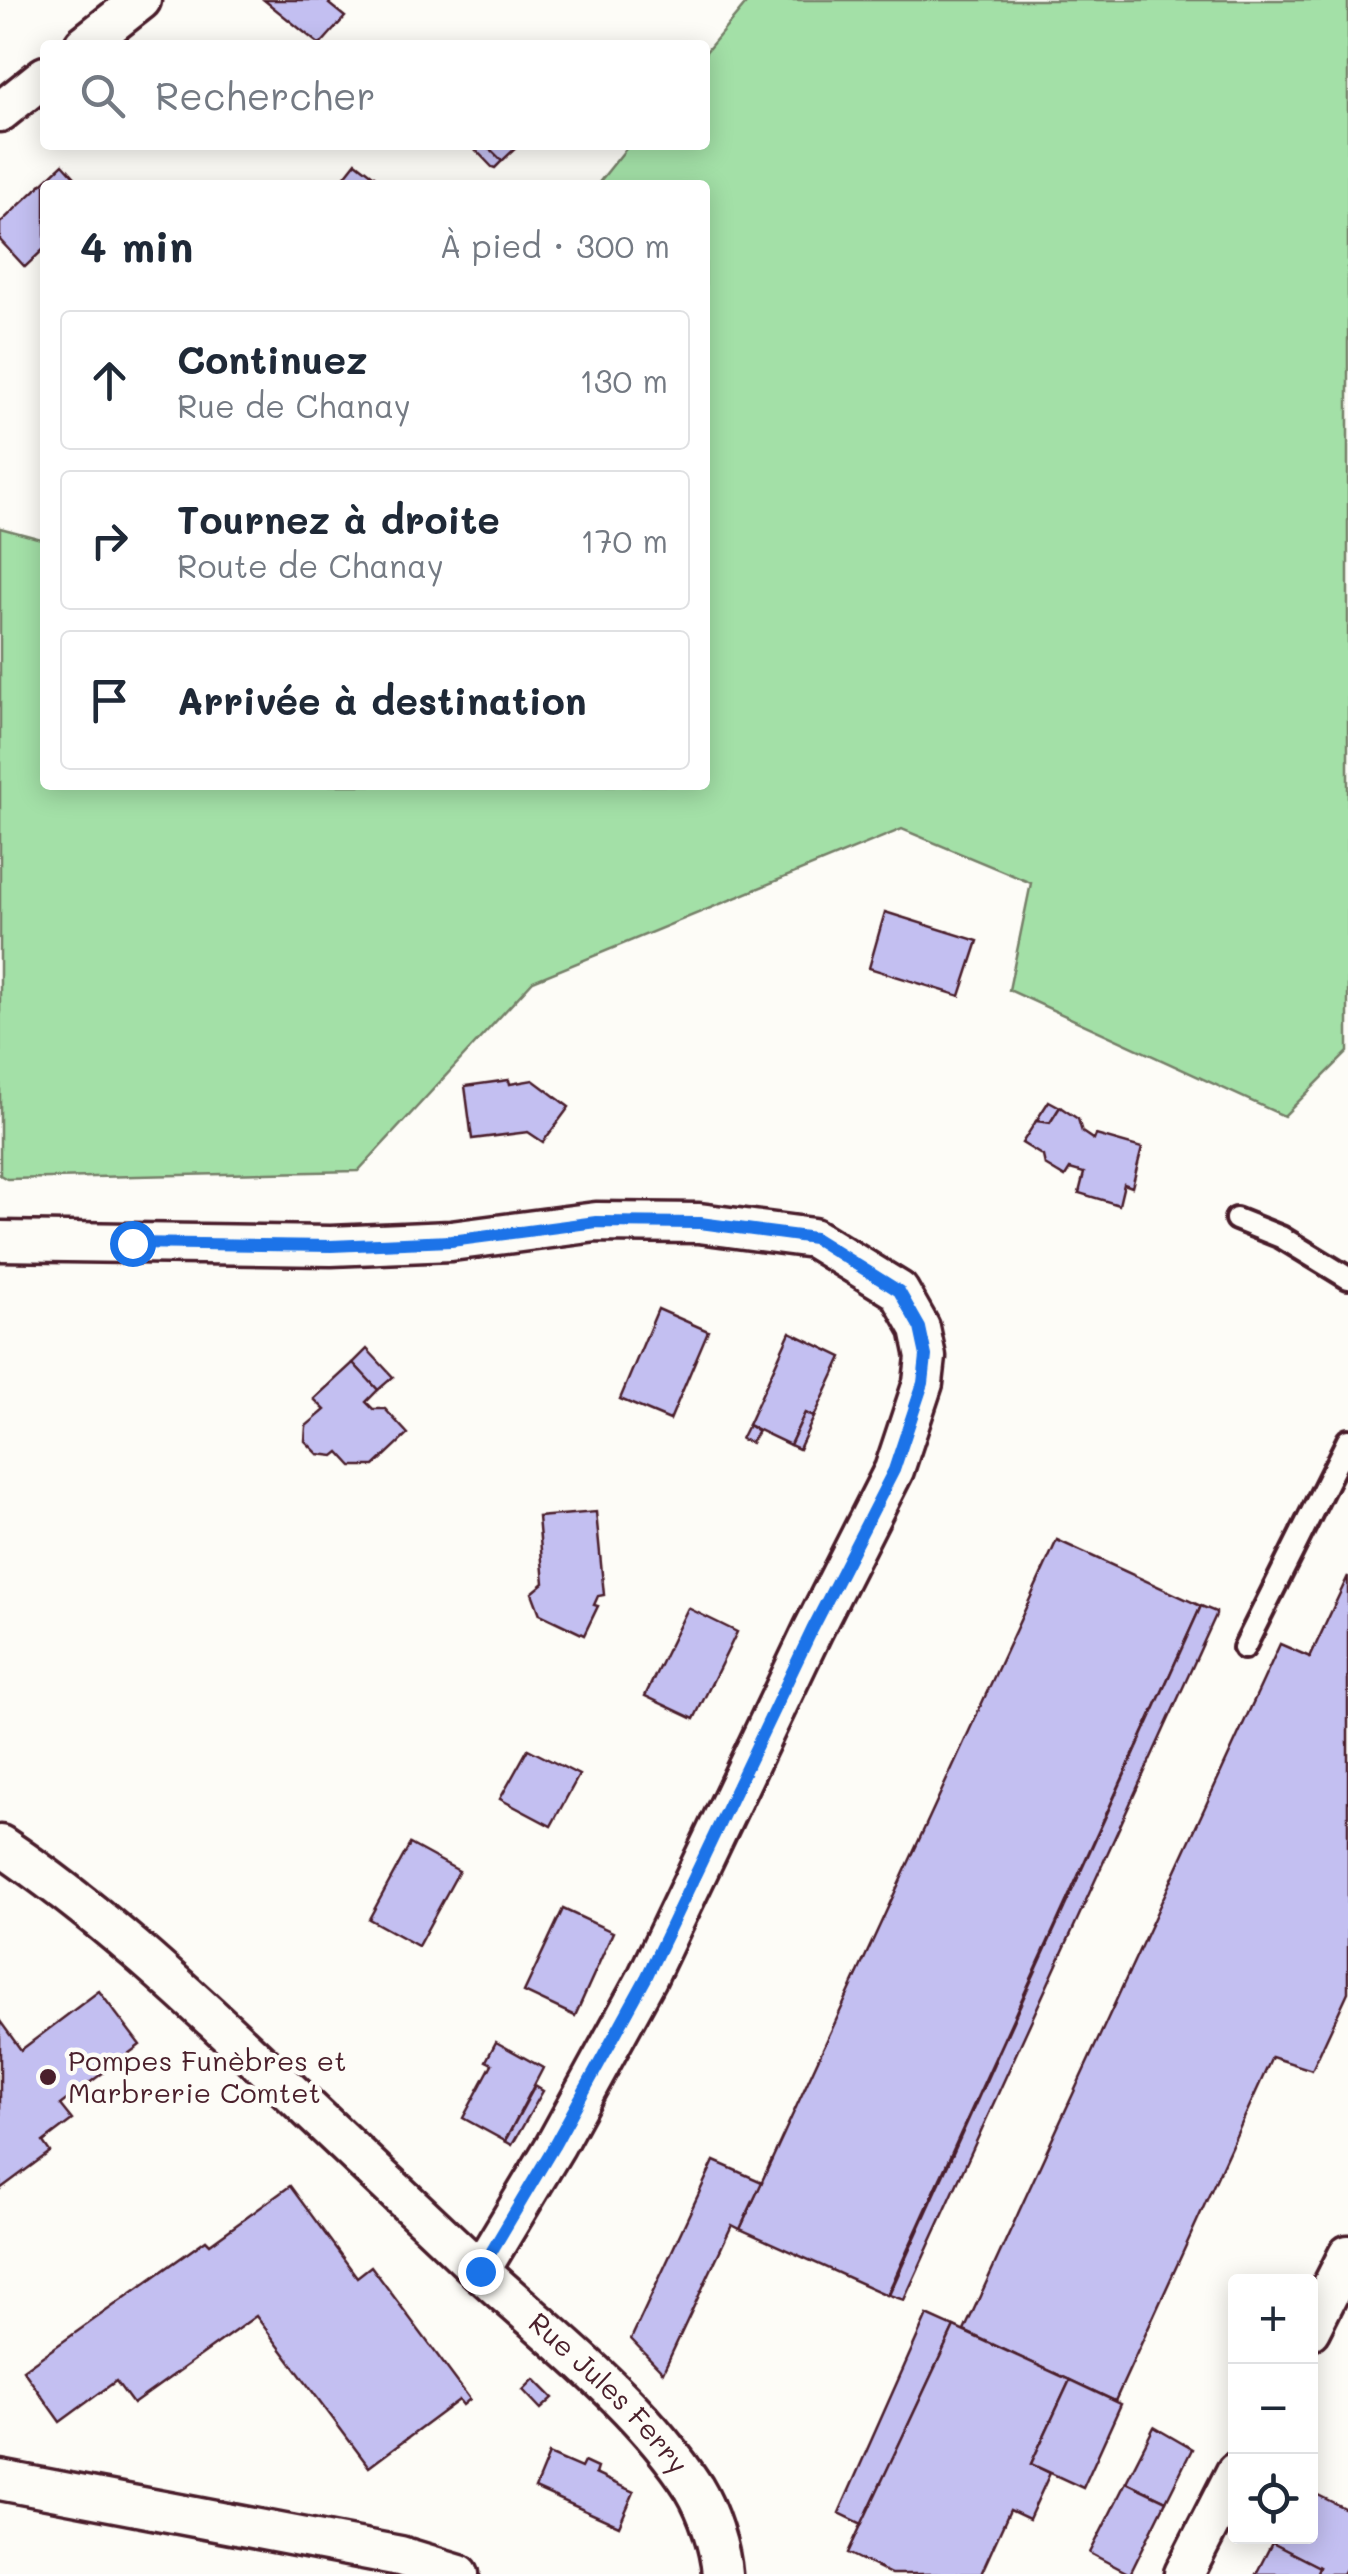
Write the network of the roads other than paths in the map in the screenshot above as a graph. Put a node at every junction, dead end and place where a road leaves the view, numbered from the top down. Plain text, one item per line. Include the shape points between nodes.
1 (141, 0) edge
2 (90, 40) edge
3 (40, 80) edge
4 (0, 112) edge
5 (1236, 1219) dead end
6 (0, 1242) edge
7 (1348, 1278) edge
8 (1348, 1440) edge
9 (1244, 1648) dead end
10 (0, 1846) edge
11 (1348, 2255) edge
12 (480, 2271) junction
13 (1318, 2314) edge
14 (0, 2480) edge
15 (1228, 2488) edge
16 (458, 2574) edge
17 (722, 2574) edge
18 (1184, 2574) edge

1 - 2 street
3 - 4 street
5 - 7 lane via 1281,1236
6 - 12 street via 331,1246 451,1241 596,1222 700,1223 814,1238 899,1291 920,1328 923,1383 894,1470 646,1978
8 - 9 lane
10 - 12 street, Rue Jules Ferry via 132,1946
11 - 13 street
12 - 17 street, Rue Jules Ferry via 642,2422 696,2490
14 - 16 street via 400,2556
15 - 18 street

